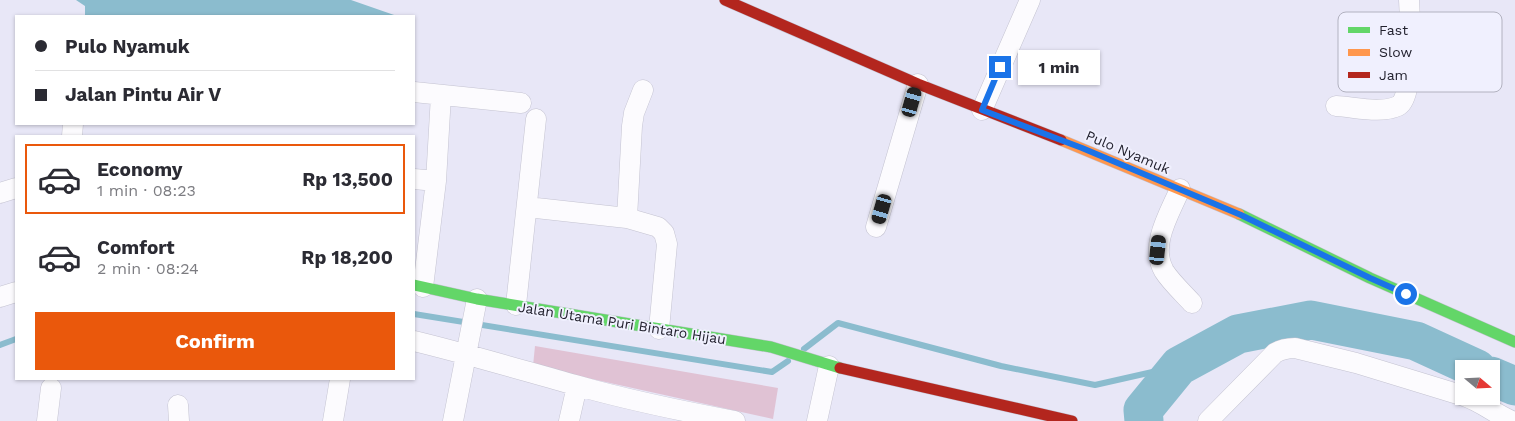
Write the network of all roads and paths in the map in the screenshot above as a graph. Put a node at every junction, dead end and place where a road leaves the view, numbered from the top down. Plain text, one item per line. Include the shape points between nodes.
1 (725, 0) edge
2 (1030, 0) edge
3 (918, 84) junction
4 (643, 90) dead end
5 (415, 92) edge
6 (1408, 92) edge
7 (442, 95) junction
8 (521, 103) dead end
9 (1336, 106) dead end
10 (982, 110) junction
11 (536, 119) dead end
12 (415, 179) edge
13 (436, 181) junction
14 (15, 188) edge
15 (1180, 189) junction
16 (0, 193) edge
17 (527, 207) junction
18 (627, 218) junction
19 (876, 227) dead end
20 (1341, 264) junction
21 (1372, 270) dead end
22 (418, 286) edge
23 (15, 292) edge
24 (0, 297) edge
25 (476, 302) junction
26 (1192, 303) dead end
27 (516, 305) junction
28 (659, 328) junction
29 (415, 341) edge
30 (1515, 342) edge
31 (468, 347) junction
32 (828, 366) junction
33 (340, 380) edge
34 (577, 386) junction
35 (51, 388) dead end
36 (1455, 393) edge
37 (1484, 405) edge
38 (676, 416) edge
39 (1502, 419) edge
40 (47, 421) edge
41 (333, 421) edge
42 (453, 421) edge
43 (569, 421) edge
44 (735, 421) edge
45 (817, 421) edge
46 (1072, 421) edge
47 (1208, 421) edge

1 - 3 street, Pulo Nyamuk
2 - 10 street
3 - 10 street, Pulo Nyamuk
3 - 19 street
4 - 18 street via 632,126
5 - 7 street
6 - 9 street via 1399,106 1382,109
7 - 8 street
7 - 13 street
10 - 15 street, Pulo Nyamuk
11 - 17 street
12 - 13 street
13 - 22 street
14 - 16 street
15 - 20 street, Pulo Nyamuk
15 - 26 street via 1160,236 1158,250 1164,272
17 - 18 street
17 - 27 street
18 - 28 street via 658,227 664,233 666,244
20 - 21 street via 1351,260
20 - 30 street, Pulo Nyamuk
22 - 25 street, Jalan Utama Puri Bintaro Hijau
23 - 24 street
25 - 27 street, Jalan Utama Puri Bintaro Hijau
25 - 31 street
27 - 28 street, Jalan Utama Puri Bintaro Hijau
28 - 32 street, Jalan Utama Puri Bintaro Hijau via 771,347
29 - 31 street
31 - 34 street
31 - 42 street
32 - 45 street
32 - 46 street, Jalan Utama Puri Bintaro Hijau
33 - 41 street
34 - 38 street
34 - 43 street
35 - 40 street
36 - 47 street via 1356,363 1289,348 1275,353
37 - 39 street
38 - 44 street

